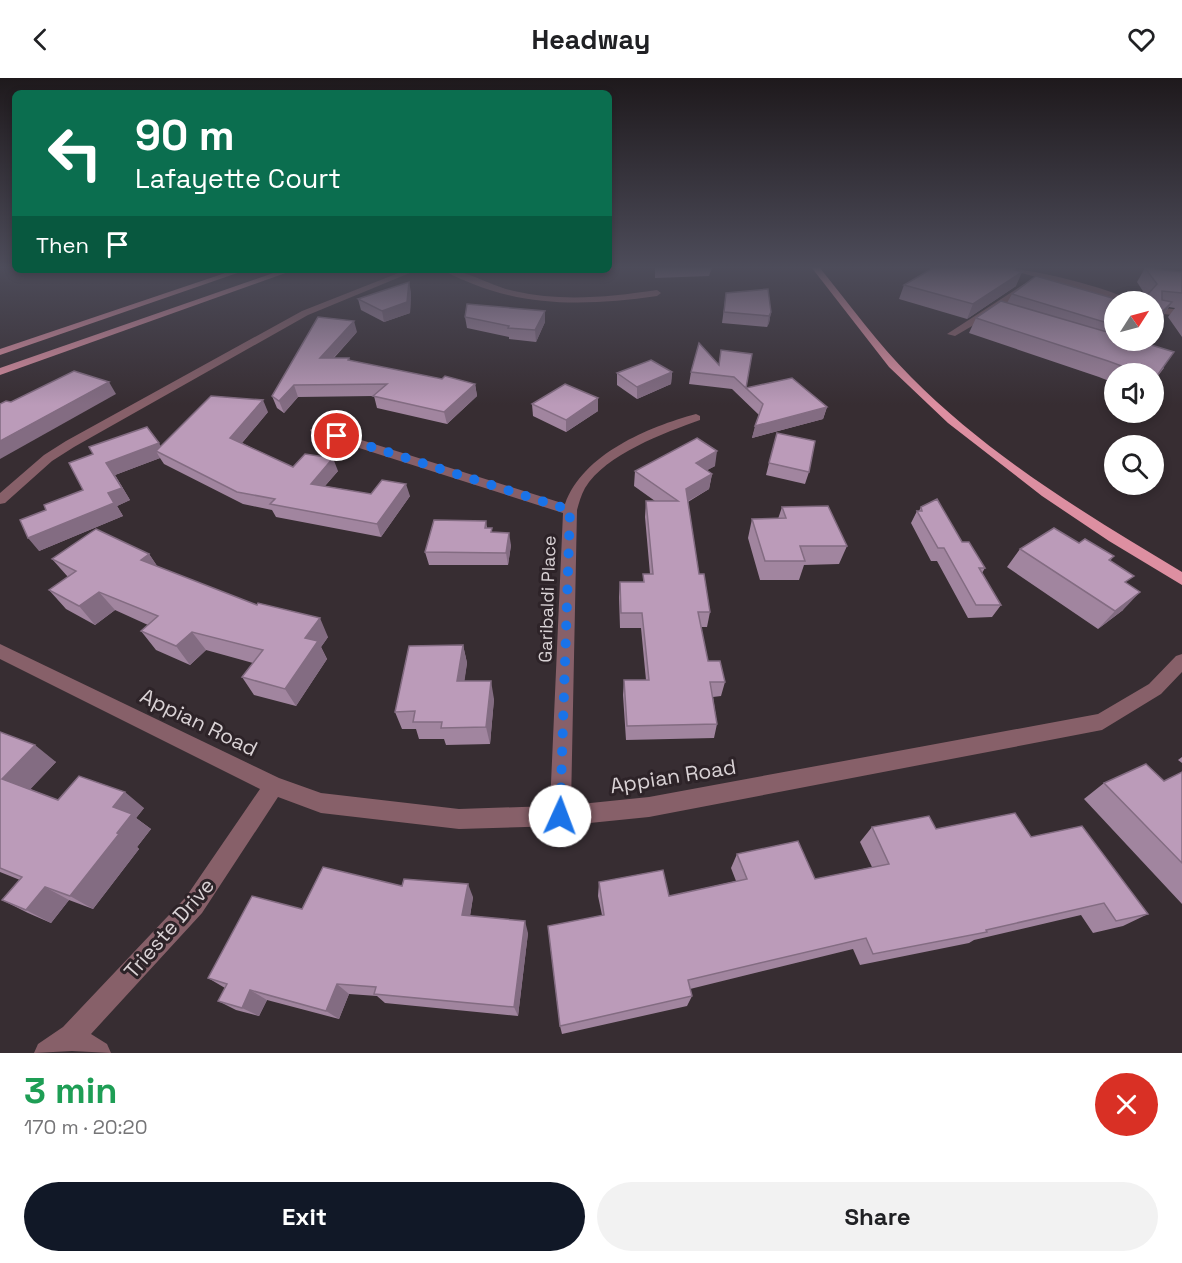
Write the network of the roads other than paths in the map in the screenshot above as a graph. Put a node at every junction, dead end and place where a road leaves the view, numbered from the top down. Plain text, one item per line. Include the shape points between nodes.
1 (114, 314) edge
2 (166, 314) edge
3 (306, 314) edge
4 (852, 314) edge
5 (987, 314) edge
6 (952, 334) dead end
7 (0, 352) edge
8 (0, 372) edge
9 (696, 418) dead end
10 (316, 430) dead end
11 (0, 500) edge
12 (570, 510) junction
13 (1182, 579) edge
14 (0, 651) edge
15 (1182, 661) edge
16 (274, 786) junction
17 (560, 816) junction
18 (72, 1036) junction
19 (46, 1053) edge
20 (98, 1053) edge

1 - 7 main road
2 - 8 main road
3 - 11 street via 48,458
4 - 13 main road via 921,393 1020,476
5 - 6 street
9 - 12 street, Garibaldi Place via 662,429 610,458 580,486
10 - 12 street
12 - 17 street, Garibaldi Place
14 - 16 street, Appian Road
15 - 17 street, Appian Road via 1155,689 1102,722 649,807
16 - 17 street, Appian Road via 321,802 459,819
16 - 18 street, Trieste Drive via 194,905
18 - 19 street, Trieste Drive
18 - 20 street

